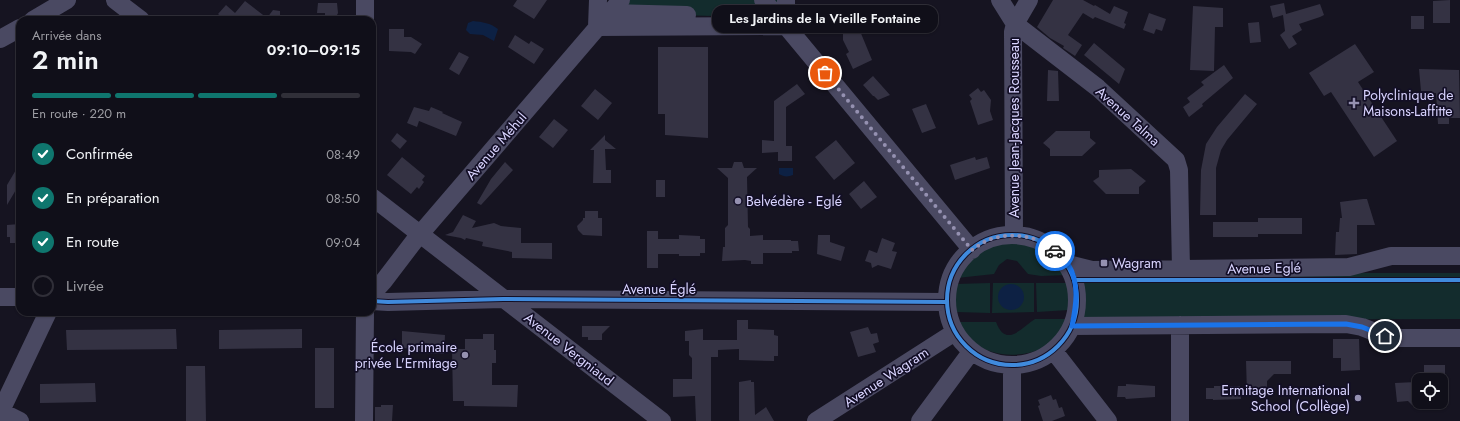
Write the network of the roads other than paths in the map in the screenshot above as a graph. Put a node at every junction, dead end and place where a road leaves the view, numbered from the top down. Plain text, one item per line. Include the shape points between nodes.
1 (67, 0) edge
2 (115, 0) edge
3 (365, 0) edge
4 (762, 0) edge
5 (779, 0) edge
6 (786, 0) edge
7 (1000, 0) edge
8 (1029, 0) edge
9 (610, 3) edge
10 (40, 16) edge
11 (136, 16) edge
12 (365, 16) edge
13 (782, 22) junction
14 (1015, 24) junction
15 (598, 27) junction
16 (16, 30) edge
17 (0, 39) edge
18 (376, 200) edge
19 (420, 234) junction
20 (1014, 235) junction
21 (972, 250) junction
22 (1460, 256) edge
23 (1068, 264) junction
24 (1181, 269) junction
25 (376, 289) edge
26 (16, 296) edge
27 (0, 297) edge
28 (503, 299) junction
29 (376, 301) edge
30 (947, 302) junction
31 (46, 316) edge
32 (366, 316) edge
33 (1180, 325) junction
34 (1072, 326) junction
35 (955, 332) junction
36 (1460, 338) edge
37 (1053, 350) junction
38 (971, 352) junction
39 (1012, 365) junction
40 (0, 412) edge
41 (20, 421) edge
42 (364, 421) edge
43 (662, 421) edge
44 (816, 421) edge
45 (920, 421) edge
46 (1012, 421) edge
47 (1108, 421) edge
48 (1180, 421) edge

1 - 10 street
2 - 11 street
3 - 12 street
4 - 13 street
5 - 13 street
6 - 13 street
7 - 14 street, Avenue Talma
8 - 14 street, Avenue Jean-Jacques Rousseau
9 - 13 street
9 - 15 street, Avenue Méhul
13 - 15 street
13 - 21 street
14 - 20 street, Avenue Jean-Jacques Rousseau
14 - 24 street, Avenue Talma via 1098,88 1176,160 1179,170
15 - 19 street, Avenue Méhul
16 - 17 street
18 - 19 street, Avenue Vergniaud
19 - 25 street, Avenue Méhul
19 - 28 street, Avenue Vergniaud
20 - 21 street via 992,239
20 - 23 street via 1035,239 1053,249
21 - 30 street via 959,264 950,282
22 - 24 street, Avenue Eglé via 1391,256 1348,267
23 - 24 street, Avenue Eglé via 1092,270
23 - 34 street via 1076,280
26 - 27 street
28 - 29 street, Avenue Églé
28 - 30 street, Avenue Églé
28 - 43 street, Avenue Vergniaud
30 - 35 street
31 - 40 street
32 - 42 street
33 - 34 street
33 - 36 street via 1346,324 1385,336 1401,338
33 - 48 street
34 - 37 street
35 - 38 street
35 - 44 street, Avenue Wagram
37 - 39 street via 1035,360
37 - 47 street
38 - 39 street via 990,363
38 - 45 street
39 - 46 street
40 - 41 street

